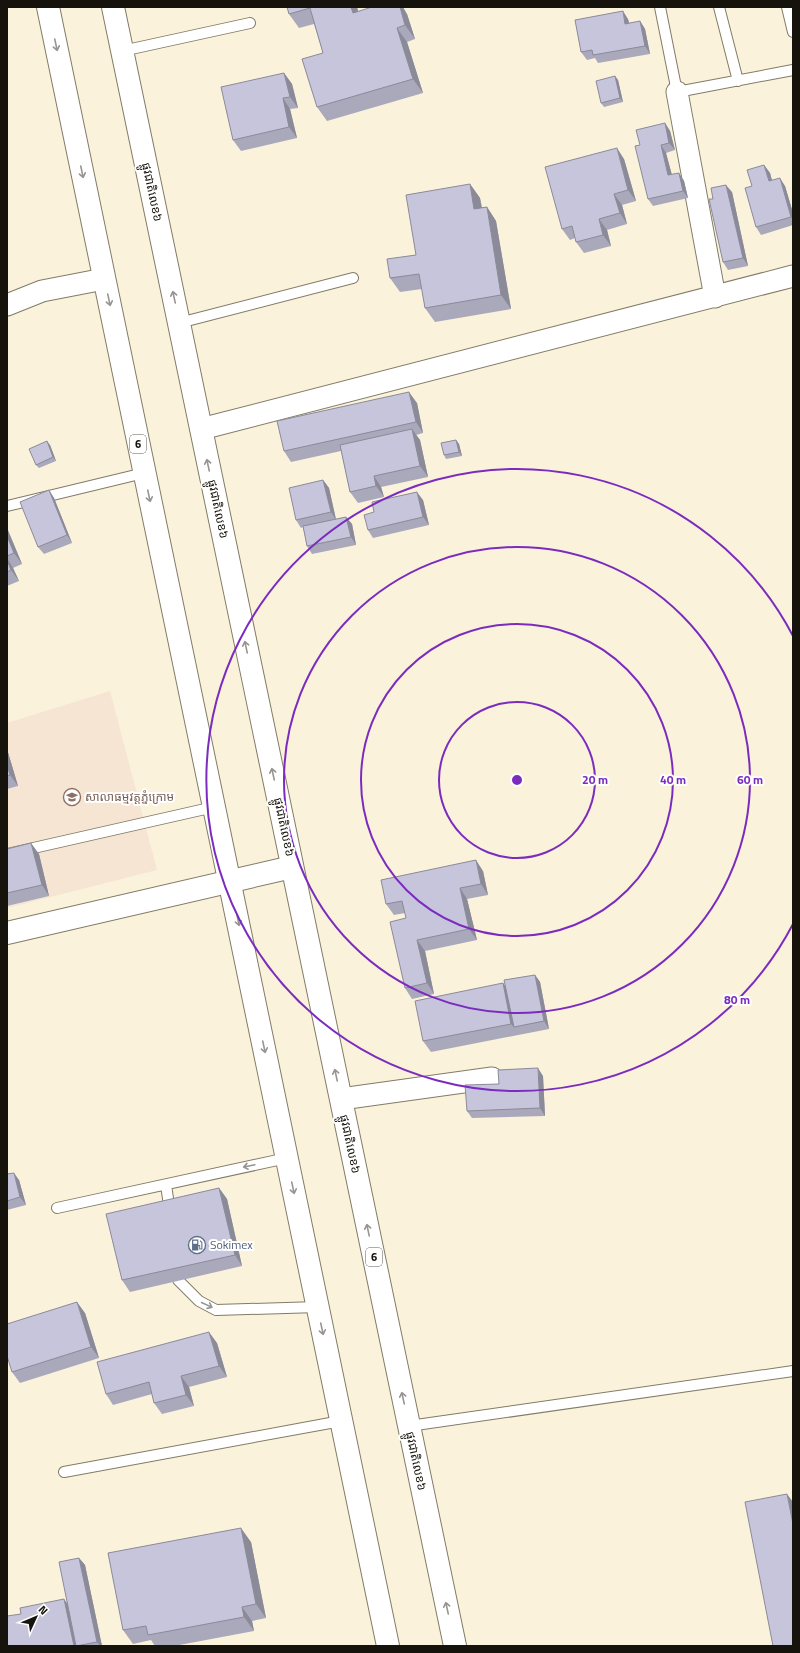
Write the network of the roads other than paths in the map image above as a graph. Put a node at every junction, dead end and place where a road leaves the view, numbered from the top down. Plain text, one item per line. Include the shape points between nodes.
1 (48, 7) edge
2 (113, 7) edge
3 (660, 7) edge
4 (719, 7) edge
5 (787, 7) edge
6 (250, 23) dead end
7 (793, 32) edge
8 (122, 51) junction
9 (793, 70) edge
10 (738, 81) junction
11 (677, 92) junction
12 (793, 276) edge
13 (353, 278) dead end
14 (104, 279) junction
15 (715, 297) junction
16 (7, 305) edge
17 (179, 323) junction
18 (201, 429) junction
19 (144, 473) junction
20 (7, 506) edge
21 (214, 807) junction
22 (7, 854) edge
23 (292, 867) junction
24 (230, 881) junction
25 (7, 933) edge
26 (492, 1078) dead end
27 (341, 1100) junction
28 (287, 1158) junction
29 (166, 1185) junction
30 (57, 1208) dead end
31 (170, 1212) edge
32 (178, 1280) edge
33 (318, 1307) junction
34 (793, 1372) edge
35 (342, 1421) junction
36 (409, 1426) junction
37 (64, 1472) dead end
38 (388, 1646) edge
39 (455, 1646) edge

1 -> 14 main road, 6
2 - 8 main road, ផ្លូវជាតិលេខ៦ / 6
3 - 11 lane
4 - 10 lane
5 - 7 lane
6 - 8 lane
17 -> 8 main road, ផ្លូវជាតិលេខ៦ / 6
9 - 10 lane
10 - 11 lane
11 - 15 street
12 - 15 street
13 - 17 lane
14 - 16 street via 42,291
14 -> 19 main road, 6
15 - 18 street
17 - 18 main road, ផ្លូវជាតិលេខ៦ / 6
23 -> 18 main road, ផ្លូវជាតិលេខ៦ / 6
19 - 20 lane
19 -> 21 main road, 6
21 - 22 lane
21 - 24 main road, 6
23 - 24 main road
27 -> 23 main road, ផ្លូវជាតិលេខ៦ / 6
24 - 25 main road
24 -> 28 main road, 6
26 - 27 street
36 -> 27 main road, ផ្លូវជាតិលេខ៦ / 6
28 -> 29 lane
28 -> 33 main road, 6
29 - 30 lane
29 - 31 lane
32 -> 33 lane via 199,1301 216,1310
33 -> 35 main road, 6
34 - 36 lane
35 - 37 lane
35 - 38 main road, 6
39 -> 36 main road, ផ្លូវជាតិលេខ៦ / 6

